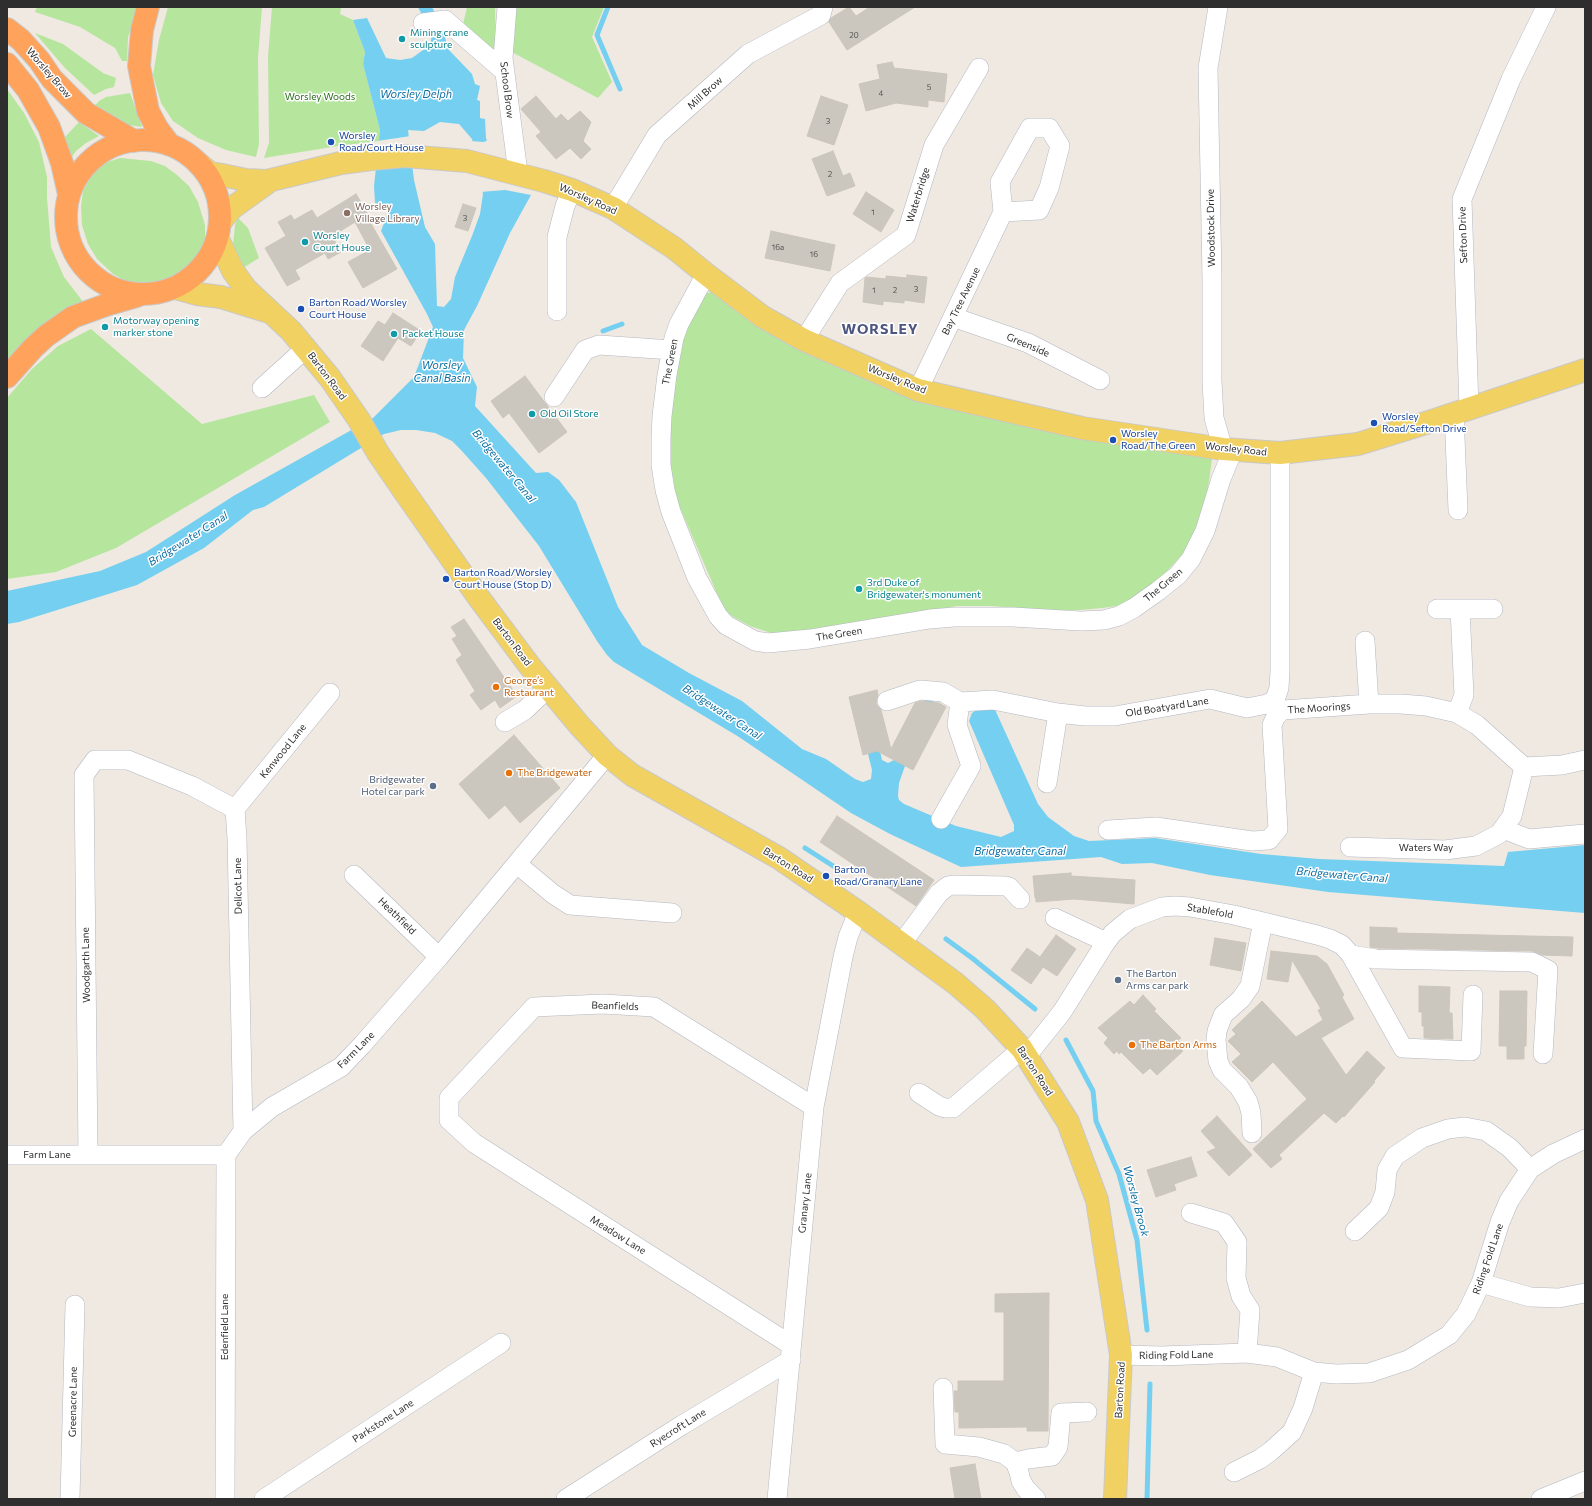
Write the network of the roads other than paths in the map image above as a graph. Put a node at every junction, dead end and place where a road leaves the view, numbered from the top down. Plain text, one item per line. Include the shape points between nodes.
1 (148, 7) edge
2 (507, 7) edge
3 (823, 7) edge
4 (1218, 7) edge
5 (1546, 7) edge
6 (423, 23) dead end
7 (7, 29) edge
8 (7, 64) edge
9 (979, 68) dead end
10 (505, 72) junction
11 (134, 141) junction
12 (169, 144) junction
13 (199, 164) junction
14 (509, 171) junction
15 (271, 180) junction
16 (572, 190) junction
17 (69, 194) junction
18 (613, 208) junction
19 (1003, 212) dead end
20 (219, 230) junction
21 (706, 274) junction
22 (175, 288) junction
23 (154, 294) junction
24 (558, 311) dead end
25 (271, 312) junction
26 (953, 316) junction
27 (804, 340) junction
28 (306, 348) junction
29 (672, 350) junction
30 (1585, 370) edge
31 (7, 377) edge
32 (1100, 380) dead end
33 (262, 388) dead end
34 (918, 390) junction
35 (554, 397) dead end
36 (1462, 411) junction
37 (1228, 449) junction
38 (1280, 453) junction
39 (1458, 510) dead end
40 (1436, 609) dead end
41 (1460, 609) junction
42 (1493, 609) dead end
43 (1365, 641) dead end
44 (548, 688) junction
45 (330, 693) dead end
46 (887, 701) dead end
47 (960, 702) junction
48 (1368, 704) junction
49 (1457, 713) junction
50 (1058, 714) junction
51 (505, 722) dead end
52 (607, 755) junction
53 (1585, 760) edge
54 (1524, 767) junction
55 (1048, 783) dead end
56 (235, 809) junction
57 (941, 819) dead end
58 (1503, 829) junction
59 (1108, 830) dead end
60 (1585, 834) edge
61 (1350, 847) dead end
62 (517, 864) junction
63 (354, 875) dead end
64 (1020, 899) dead end
65 (858, 912) junction
66 (672, 913) dead end
67 (1055, 918) dead end
68 (1263, 922) junction
69 (1106, 942) junction
70 (902, 943) junction
71 (1351, 955) junction
72 (439, 956) junction
73 (1473, 996) dead end
74 (1024, 1053) junction
75 (1543, 1054) dead end
76 (919, 1093) dead end
77 (814, 1107) junction
78 (448, 1120) joint
79 (243, 1131) junction
80 (1252, 1133) dead end
81 (1585, 1140) edge
82 (7, 1155) edge
83 (88, 1155) junction
84 (226, 1155) junction
85 (1530, 1169) junction
86 (1191, 1213) dead end
87 (1355, 1230) dead end
88 (1481, 1284) junction
89 (1585, 1293) edge
90 (75, 1305) dead end
91 (501, 1343) dead end
92 (791, 1352) junction
93 (1247, 1353) junction
94 (1121, 1355) junction
95 (1314, 1372) junction
96 (944, 1388) dead end
97 (1087, 1412) dead end
98 (1015, 1462) junction
99 (1234, 1472) dead end
100 (1585, 1481) edge
101 (70, 1499) edge
102 (225, 1499) edge
103 (264, 1499) edge
104 (566, 1499) edge
105 (777, 1499) edge
106 (1036, 1499) edge
107 (1114, 1499) edge
108 (1541, 1499) edge

1 - 12 highway via 142,30 139,66 148,111 156,128
2 - 10 street, School Brow via 503,58
3 - 18 street, Mill Brow via 821,15 748,54 657,135
4 - 37 street, Woodstock Drive via 1208,68 1212,381 1214,418
5 - 36 street, Sefton Drive via 1511,79 1462,199
6 - 10 street via 445,20
7 - 11 highway, Worsley Brow via 21,40 52,79 86,113
8 - 17 highway via 28,90 50,127
9 - 27 street, Waterbridge via 934,145 906,235 840,283
10 - 14 street, School Brow
11 - 12 highway
11 - 17 highway via 112,146 93,158 78,174
12 - 13 highway via 185,152
13 - 15 main road, Worsley Road via 210,172 222,175 246,180
13 - 20 highway via 215,190 220,208
14 - 15 main road, Worsley Road via 467,161 405,156 341,163
14 - 16 main road, Worsley Road
15 - 20 main road, Worsley Road via 232,208
16 - 18 main road, Worsley Road
16 - 24 street via 557,237
17 - 23 highway via 65,220 67,233 84,268 93,277 116,290 128,294
18 - 21 main road, Worsley Road via 674,248
19 - 26 street, Bay Tree Avenue
20 - 22 highway via 202,268
20 - 25 main road, Barton Road via 230,267 246,289
21 - 27 main road, Worsley Road via 764,317
21 - 29 street, The Green via 679,324
22 - 23 highway
22 - 25 main road, Barton Road via 220,297
23 - 31 highway via 128,298 78,315 59,326 33,348
25 - 28 main road, Barton Road
26 - 32 street, Greenside via 1028,343
26 - 34 street, Bay Tree Avenue
27 - 34 main road, Worsley Road
28 - 33 street
28 - 44 main road, Barton Road via 359,420 378,453 459,570
29 - 35 street via 599,345 585,350
29 - 37 street, The Green via 665,388 661,438 665,490 671,512 697,578 718,616 726,625 755,641 768,643 803,639 954,617 1081,621 1104,620 1119,616 1158,591 1178,575 1191,559 1205,530
30 - 36 main road, Worsley Road
34 - 37 main road, Worsley Road via 1082,428
36 - 38 main road, Worsley Road via 1358,444
36 - 39 street, Sefton Drive
37 - 38 main road, Worsley Road
38 - 50 street, Old Boatyard Lane via 1280,671 1275,700 1247,708 1210,699 1114,716
40 - 41 street
41 - 42 street
41 - 49 street via 1464,695
43 - 48 street
44 - 51 street via 525,710
44 - 52 main road, Barton Road
45 - 56 street, Kenwood Lane
46 - 47 street via 920,690 944,692
47 - 50 street, Old Boatyard Lane via 993,700
47 - 57 street via 957,725 972,766
48 - 49 street, The Moorings via 1426,706
48 - 59 street, The Moorings via 1283,710 1276,716 1272,725 1278,829 1269,840 1252,841 1156,827
49 - 54 street, The Moorings via 1477,725
50 - 55 street
52 - 62 street, Farm Lane
52 - 65 main road, Barton Road via 632,775 779,858
53 - 54 street via 1562,765
54 - 58 street, Waters Way via 1512,816
56 - 79 street, Dellcot Lane
56 - 83 street, Woodgarth Lane via 192,786 128,760 95,760 84,775
58 - 60 street via 1528,839
58 - 61 street, Waters Way via 1499,834 1476,846 1444,850
62 - 66 street via 570,905
62 - 72 street, Farm Lane
63 - 72 street, Heathfield
64 - 70 street via 1006,886 953,884 939,893
65 - 70 main road, Barton Road
65 - 77 street, Granary Lane via 843,957
67 - 69 street
68 - 69 street, Stablefold via 1190,907 1162,907 1130,919
68 - 71 street, Stablefold via 1330,939 1342,945
68 - 80 street via 1250,986 1244,996 1223,1015 1216,1040 1218,1061 1222,1070 1239,1086 1248,1102
69 - 74 street, Stablefold via 1062,1012
70 - 74 main road, Barton Road via 985,1009
71 - 73 street, Stablefold via 1403,1048 1471,1051
71 - 75 street via 1376,959 1532,962 1548,970
72 - 79 street, Farm Lane via 374,1033 341,1067 272,1107
74 - 76 street, Stablefold via 953,1108 939,1106
74 - 94 main road, Barton Road via 1068,1122 1097,1200
77 - 78 street, Beanfields via 654,1007 603,1004 534,1007 448,1098
77 - 92 street, Granary Lane
78 - 92 street, Meadow Lane via 474,1144
79 - 84 street, Farm Lane
81 - 85 street, Riding Fold Lane via 1553,1154
82 - 83 street, Farm Lane
83 - 84 street, Farm Lane
84 - 102 street, Edenfield Lane
85 - 87 street via 1510,1148 1486,1131 1465,1127 1441,1131 1422,1138 1395,1156 1387,1170 1385,1192 1378,1208
85 - 88 street, Riding Fold Lane via 1509,1201 1500,1222
86 - 93 street via 1224,1223 1237,1242 1236,1278 1241,1296 1250,1310
88 - 89 street via 1530,1297 1559,1298
88 - 95 street, Riding Fold Lane via 1466,1314 1449,1335 1408,1360 1369,1373
90 - 101 street, Greenacre Lane
91 - 103 street, Parkstone Lane
92 - 104 street, Ryecroft Lane
92 - 105 street, Granary Lane
93 - 94 street, Riding Fold Lane
93 - 95 street, Riding Fold Lane via 1277,1357
94 - 107 main road, Barton Road
95 - 99 street via 1303,1408 1292,1432 1272,1451
96 - 98 street via 945,1444 979,1447 1004,1454
97 - 98 street via 1061,1413 1058,1446 1052,1456
98 - 106 street via 1021,1481
100 - 108 street

